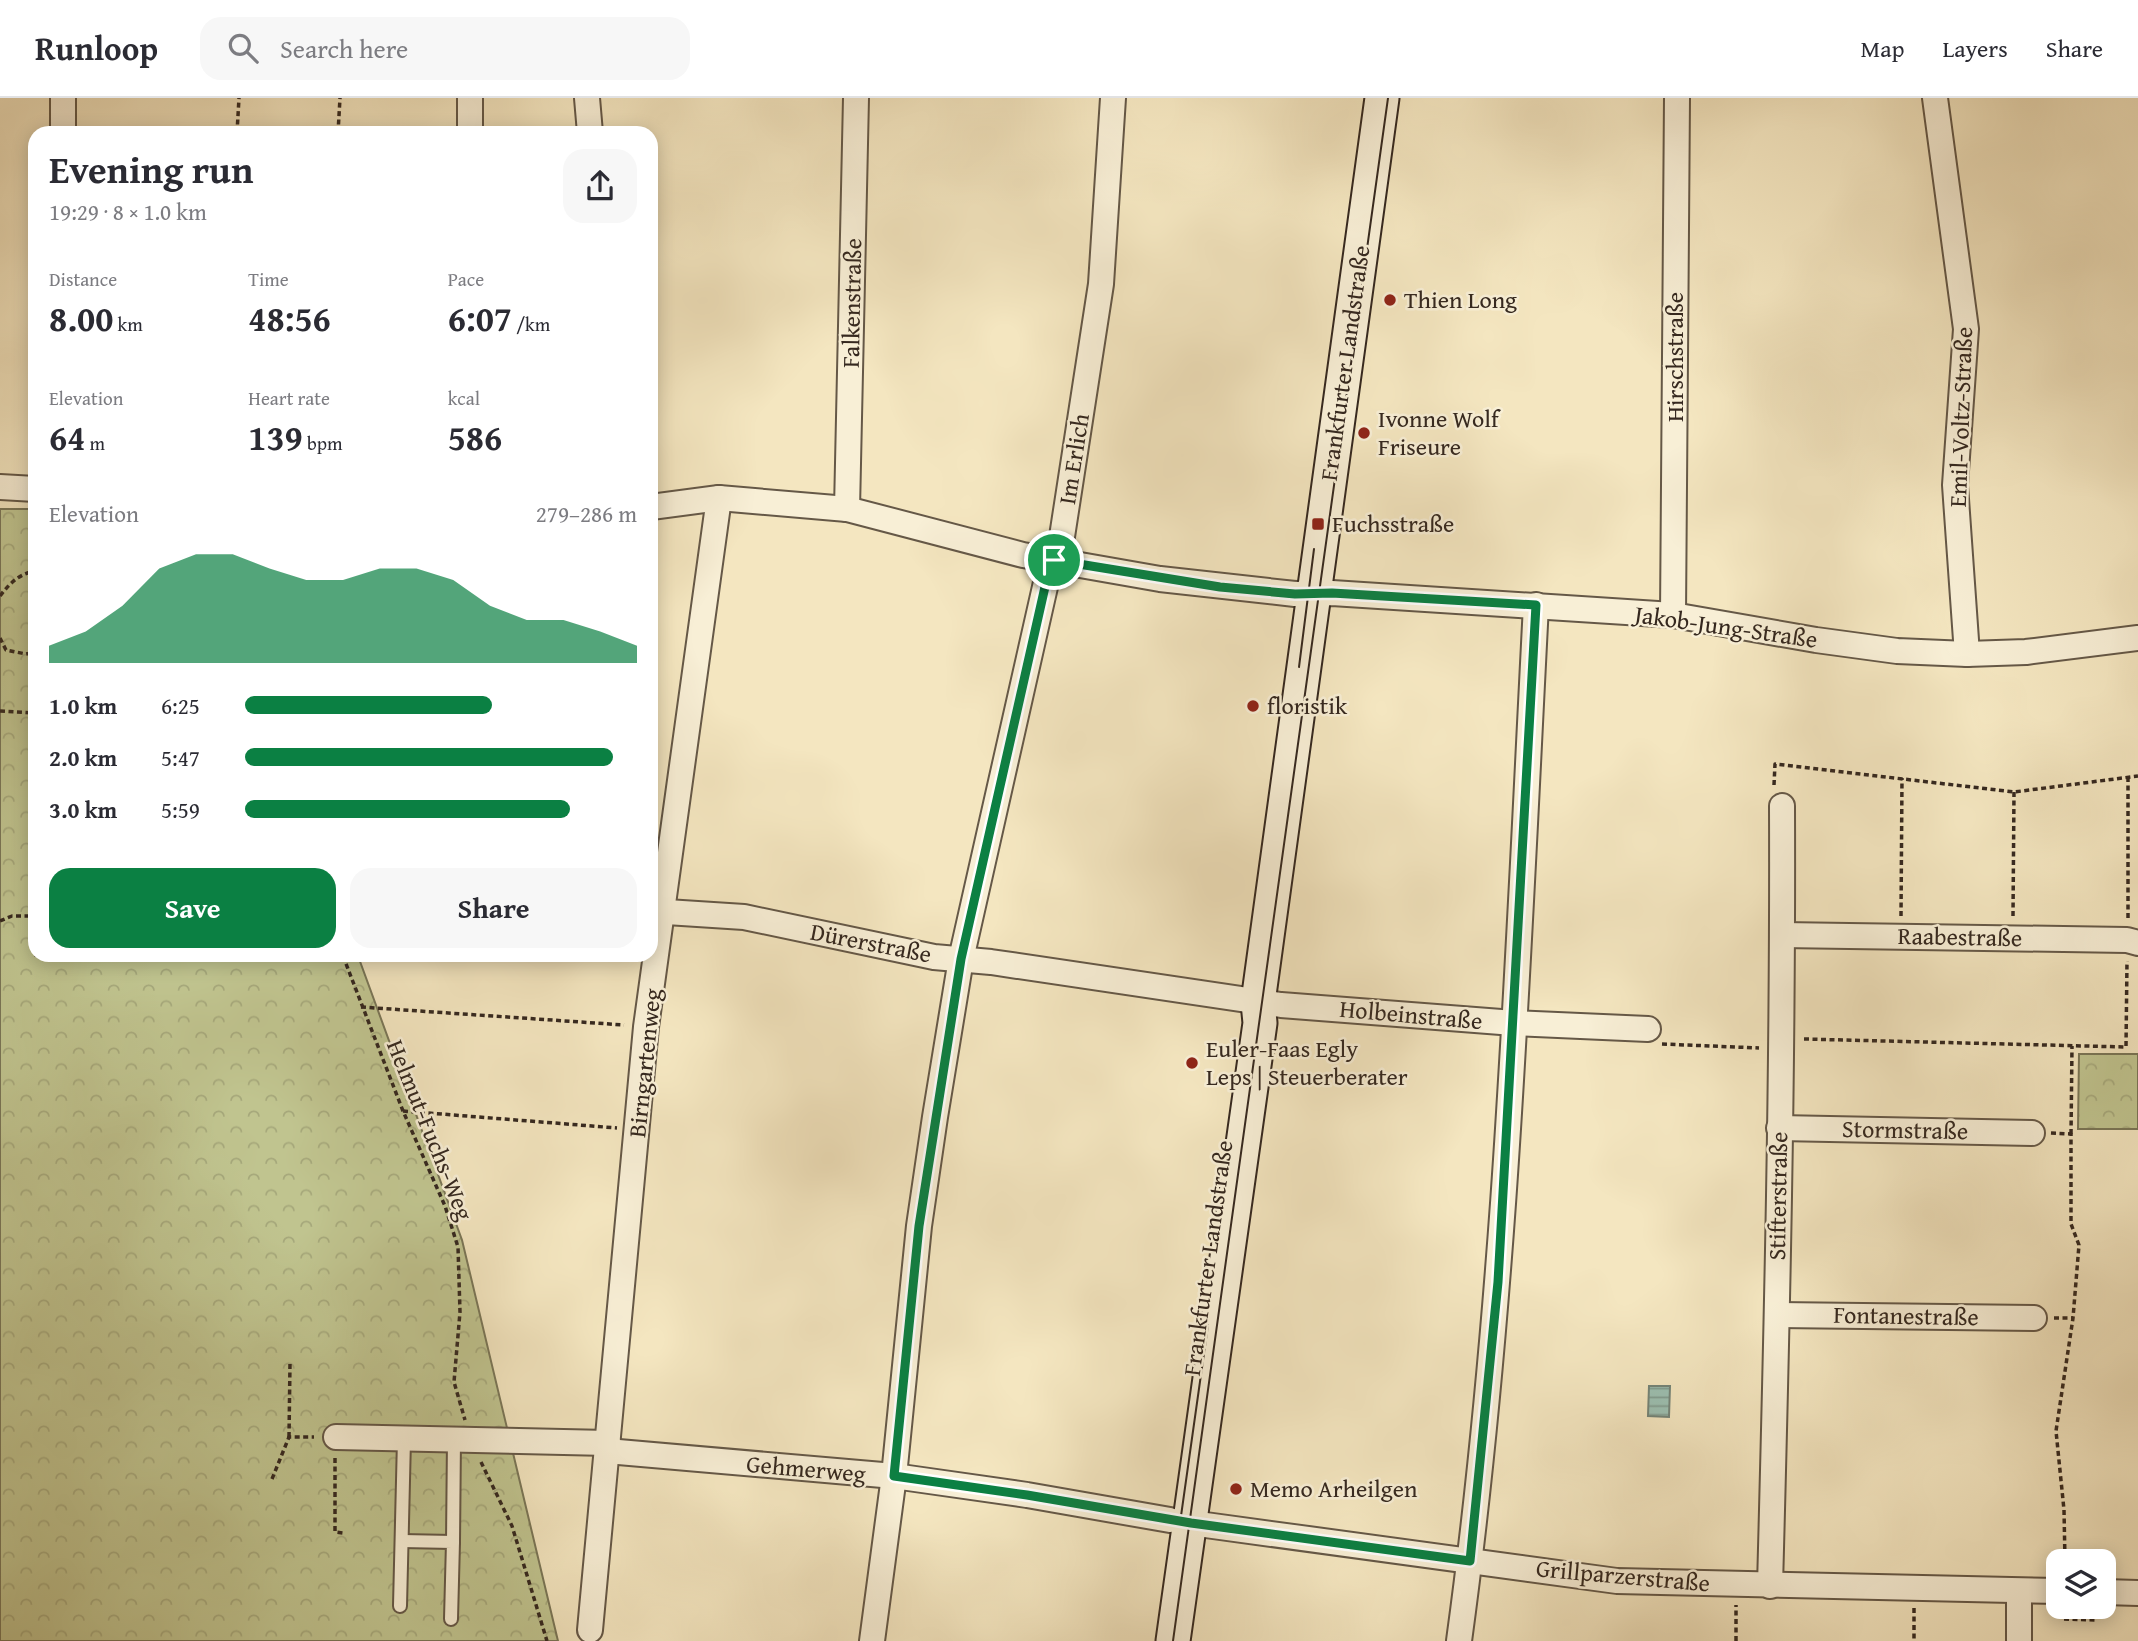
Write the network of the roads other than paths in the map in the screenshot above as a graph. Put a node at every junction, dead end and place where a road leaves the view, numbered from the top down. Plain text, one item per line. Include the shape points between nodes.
1 (63, 98) edge
2 (470, 98) edge
3 (587, 98) edge
4 (856, 98) edge
5 (1113, 98) edge
6 (1382, 98) edge
7 (1677, 98) edge
8 (1935, 98) edge
9 (63, 126) edge
10 (470, 126) edge
11 (589, 126) edge
12 (0, 487) edge
13 (28, 489) edge
14 (719, 498) junction
15 (658, 506) edge
16 (847, 509) junction
17 (1054, 560) junction
18 (1313, 594) junction
19 (1536, 605) junction
20 (1673, 615) junction
21 (2138, 638) edge
22 (1967, 654) junction
23 (1782, 806) road end
24 (658, 905) edge
25 (658, 912) edge
26 (1782, 935) junction
27 (2133, 942) edge
28 (961, 959) junction
29 (652, 962) edge
30 (1258, 1002) junction
31 (1514, 1023) junction
32 (1648, 1029) road end
33 (1779, 1128) junction
34 (2032, 1133) road end
35 (1777, 1315) junction
36 (2034, 1318) dead end
37 (336, 1437) road end
38 (404, 1439) junction
39 (462, 1439) junction
40 (607, 1447) junction
41 (894, 1476) junction
42 (1181, 1522) junction
43 (402, 1541) junction
44 (453, 1542) junction
45 (1470, 1561) junction
46 (1770, 1586) junction
47 (2019, 1591) junction
48 (2046, 1591) edge
49 (2116, 1592) edge
50 (2138, 1593) edge
51 (400, 1606) dead end
52 (451, 1619) dead end
53 (590, 1636) edge
54 (872, 1641) edge
55 (1152, 1641) edge
56 (1173, 1641) edge
57 (1459, 1641) edge
58 (2019, 1641) edge

1 - 9 street
2 - 10 street
3 - 11 street
4 - 16 street, Falkenstraße
5 - 17 street, Im Erlich via 1101,284
6 - 18 street, Frankfurter Landstraße
7 - 20 street, Hirschstraße
8 - 22 street, Emil-Voltz-Straße via 1966,329 1955,485
12 - 13 street
14 - 15 street
14 - 16 street
14 - 24 street, Birngartenweg
16 - 17 street
17 - 18 street via 1220,587
17 - 28 street, Im Erlich
18 - 19 street, Jakob-Jung-Straße
18 - 30 street, Frankfurter Landstraße
19 - 20 street, Jakob-Jung-Straße
19 - 31 street
20 - 22 street, Jakob-Jung-Straße via 1897,651
21 - 22 street, Jakob-Jung-Straße via 2026,652
23 - 26 street, Stifterstraße
25 - 28 street, Dürerstraße via 744,917
26 - 27 street, Raabestraße
26 - 33 street, Stifterstraße
28 - 30 street, Dürerstraße
28 - 41 street, Im Erlich via 919,1226
29 - 40 street, Birngartenweg
30 - 31 street, Holbeinstraße
30 - 42 street, Frankfurter Landstraße via 1260,1023
31 - 32 street, Holbeinstraße
31 - 45 street via 1498,1282
33 - 34 street, Stormstraße
33 - 35 street, Stifterstraße
35 - 36 street, Fontanestraße
35 - 46 street, Stifterstraße
37 - 38 street, Gehmerweg
38 - 39 street, Gehmerweg
38 - 43 lane
39 - 40 street, Gehmerweg
39 - 44 lane
40 - 41 street, Gehmerweg
40 - 53 street, Birngartenweg
41 - 42 street, Gehmerweg
41 - 54 street, Im Erlich
42 - 45 street, Grillparzerstraße
42 - 55 street, Frankfurter Landstraße
42 - 56 street, Frankfurter Landstraße
43 - 44 lane
43 - 51 lane
44 - 52 lane
45 - 46 street, Grillparzerstraße via 1617,1581
45 - 57 street
46 - 47 street, Grillparzerstraße
47 - 48 street, Grillparzerstraße
47 - 58 street
49 - 50 street

